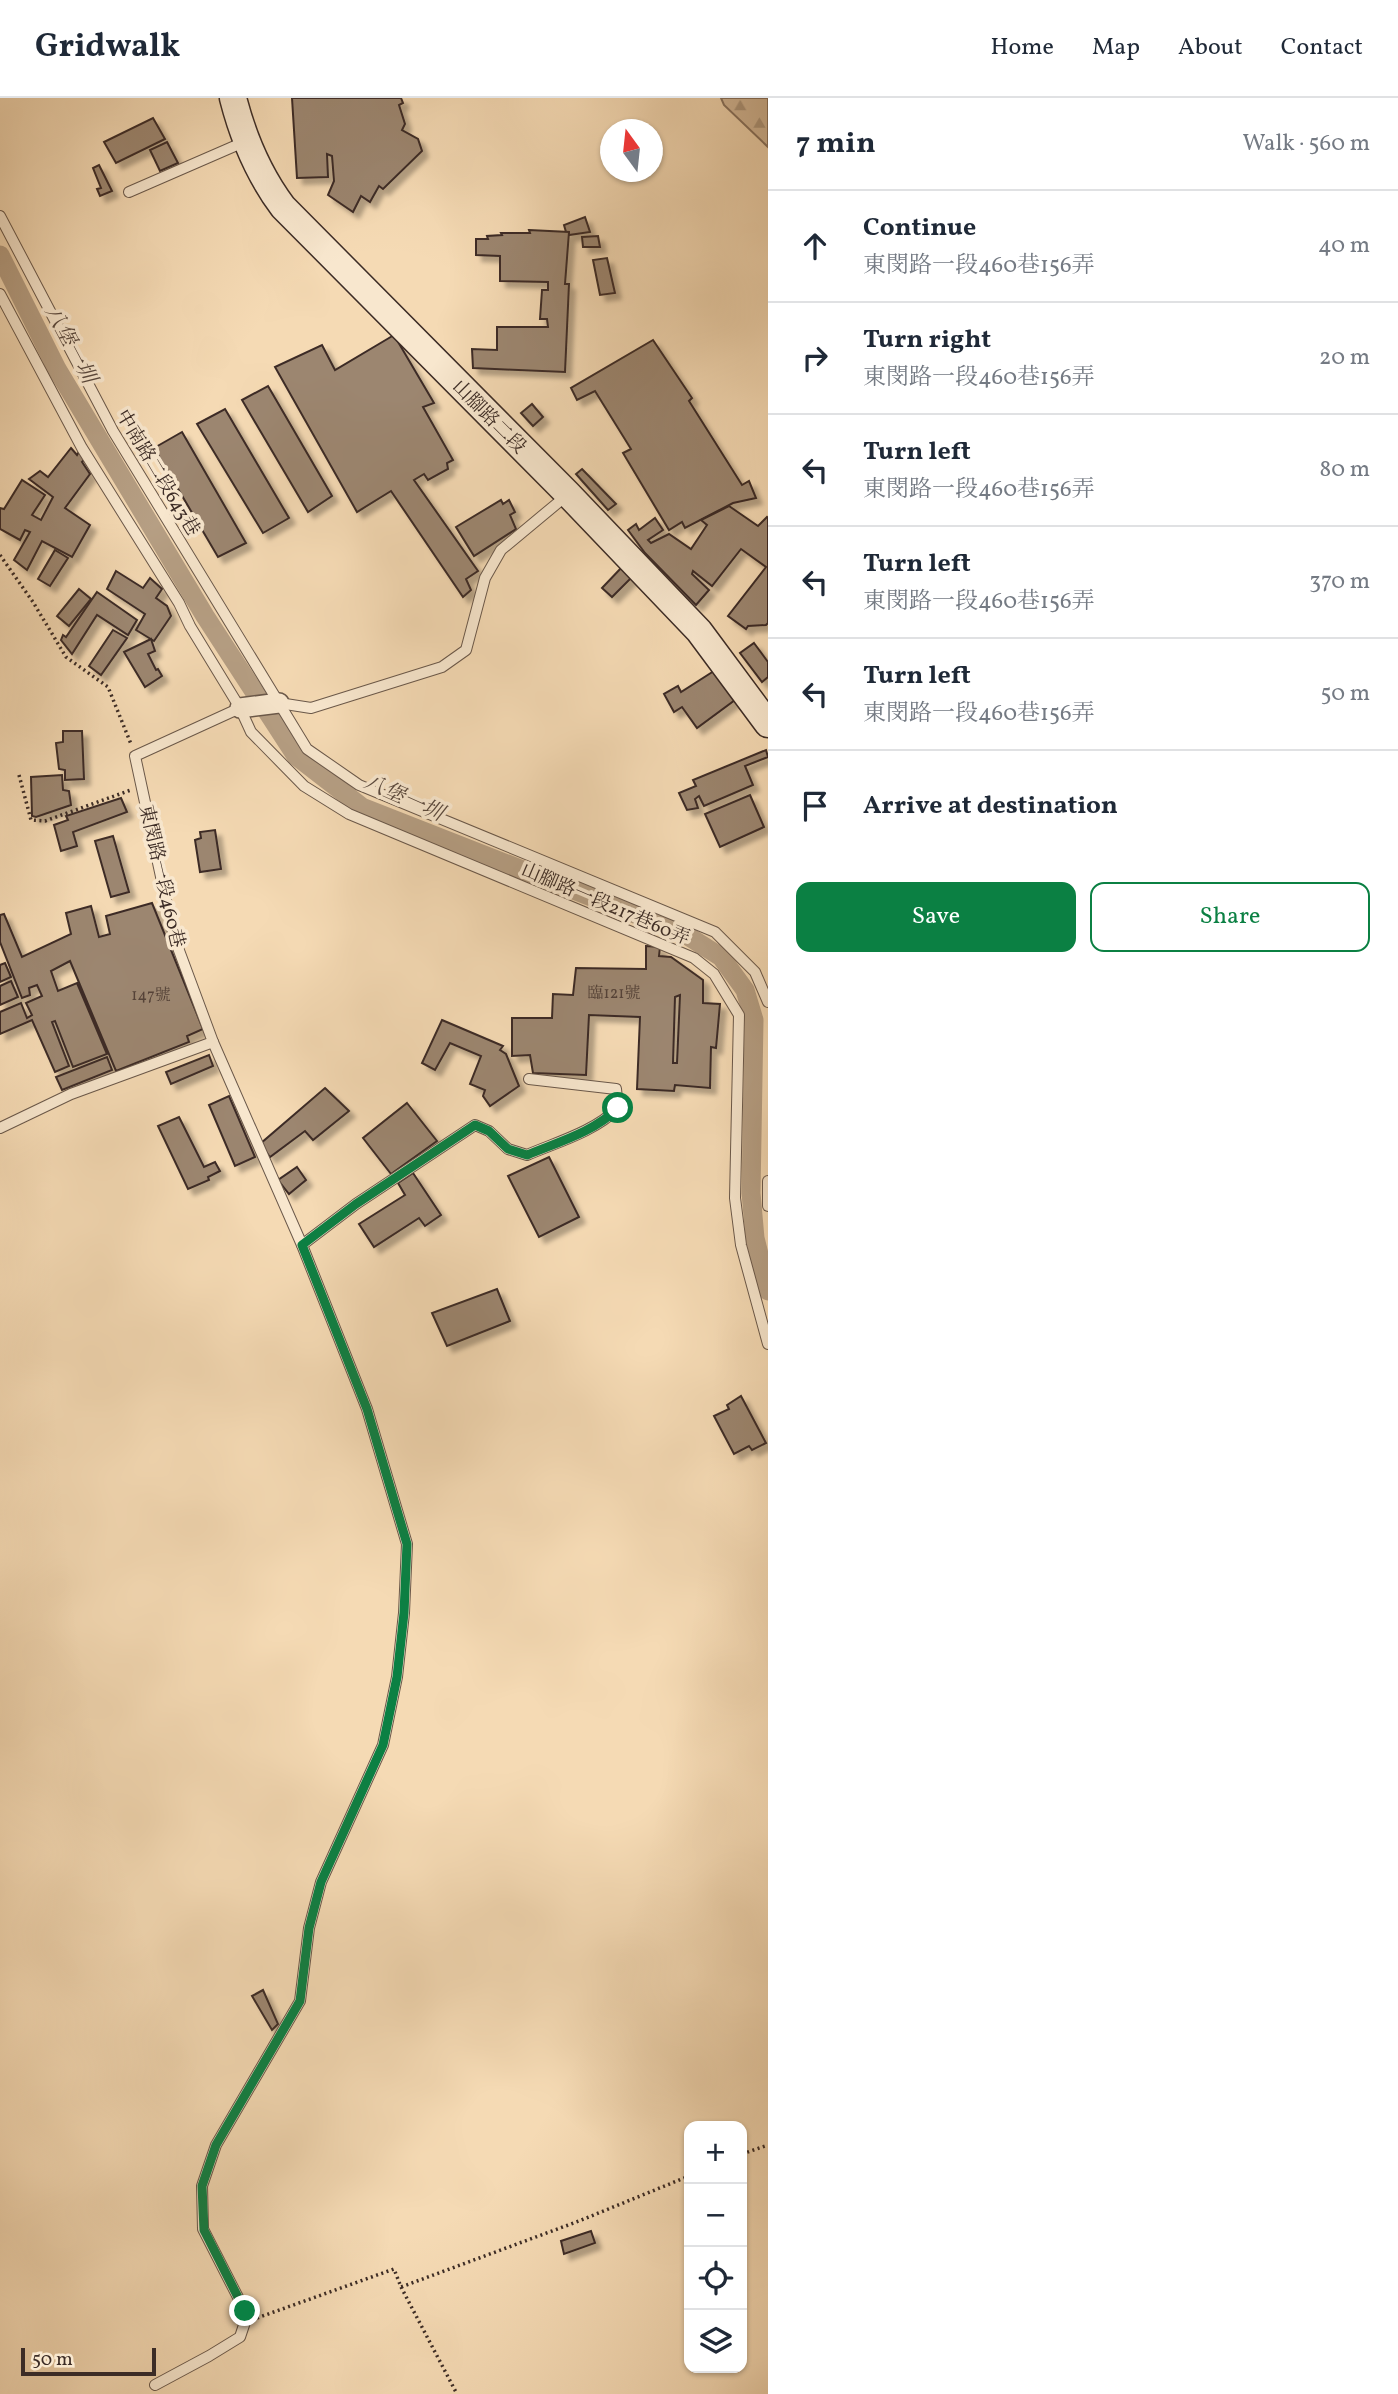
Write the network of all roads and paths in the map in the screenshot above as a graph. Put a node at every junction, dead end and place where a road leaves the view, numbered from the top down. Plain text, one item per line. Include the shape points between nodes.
1 (233, 98) edge
2 (247, 140) junction
3 (129, 192) dead end
4 (0, 216) edge
5 (0, 293) edge
6 (568, 494) junction
7 (0, 555) edge
8 (279, 703) junction
9 (240, 708) junction
10 (768, 724) edge
11 (135, 756) junction
12 (19, 775) dead end
13 (143, 786) junction
14 (768, 1002) edge
15 (213, 1042) junction
16 (529, 1079) dead end
17 (0, 1128) edge
18 (768, 1181) edge
19 (768, 1206) edge
20 (302, 1245) junction
21 (768, 1344) edge
22 (768, 2144) edge
23 (747, 2152) edge
24 (684, 2178) edge
25 (401, 2287) junction
26 (245, 2322) junction
27 (155, 2385) dead end
28 (457, 2394) edge

1 - 2 main road, 山腳路二段
2 - 3 lane
2 - 6 main road, 山腳路二段 via 268,188 283,207
4 - 8 lane, 中南路二段643巷 via 113,431
5 - 9 lane, 山腳路一段217巷60弄 via 82,448
6 - 8 lane via 500,550 485,578 466,650 442,667 311,708
6 - 10 main road, 山腳路二段 via 699,631
7 - 11 path via 66,657 108,687
8 - 9 street
8 - 14 lane, 中南路二段643巷 via 307,749 359,785 715,932 755,972
9 - 11 lane
9 - 21 lane, 山腳路一段217巷60弄 via 251,732 304,786 349,814 694,958 714,974 739,1015 735,1198 740,1245
11 - 13 lane, 東閔路一段460巷
12 - 13 path via 31,820 46,821
13 - 15 lane, 東閔路一段460巷 via 174,937
15 - 17 lane via 71,1094
15 - 20 lane, 東閔路一段460巷
16 - 20 lane via 616,1090 618,1108 591,1128 527,1155 508,1149 475,1125
18 - 19 lane
20 - 26 lane, 東閔路一段460巷 via 367,1409 407,1544 404,1613 383,1745 321,1882 309,1928 300,2001 216,2145 202,2186 204,2230 245,2311
22 - 23 path
24 - 25 path
25 - 26 path via 394,2270
25 - 28 path
26 - 27 lane via 240,2337

